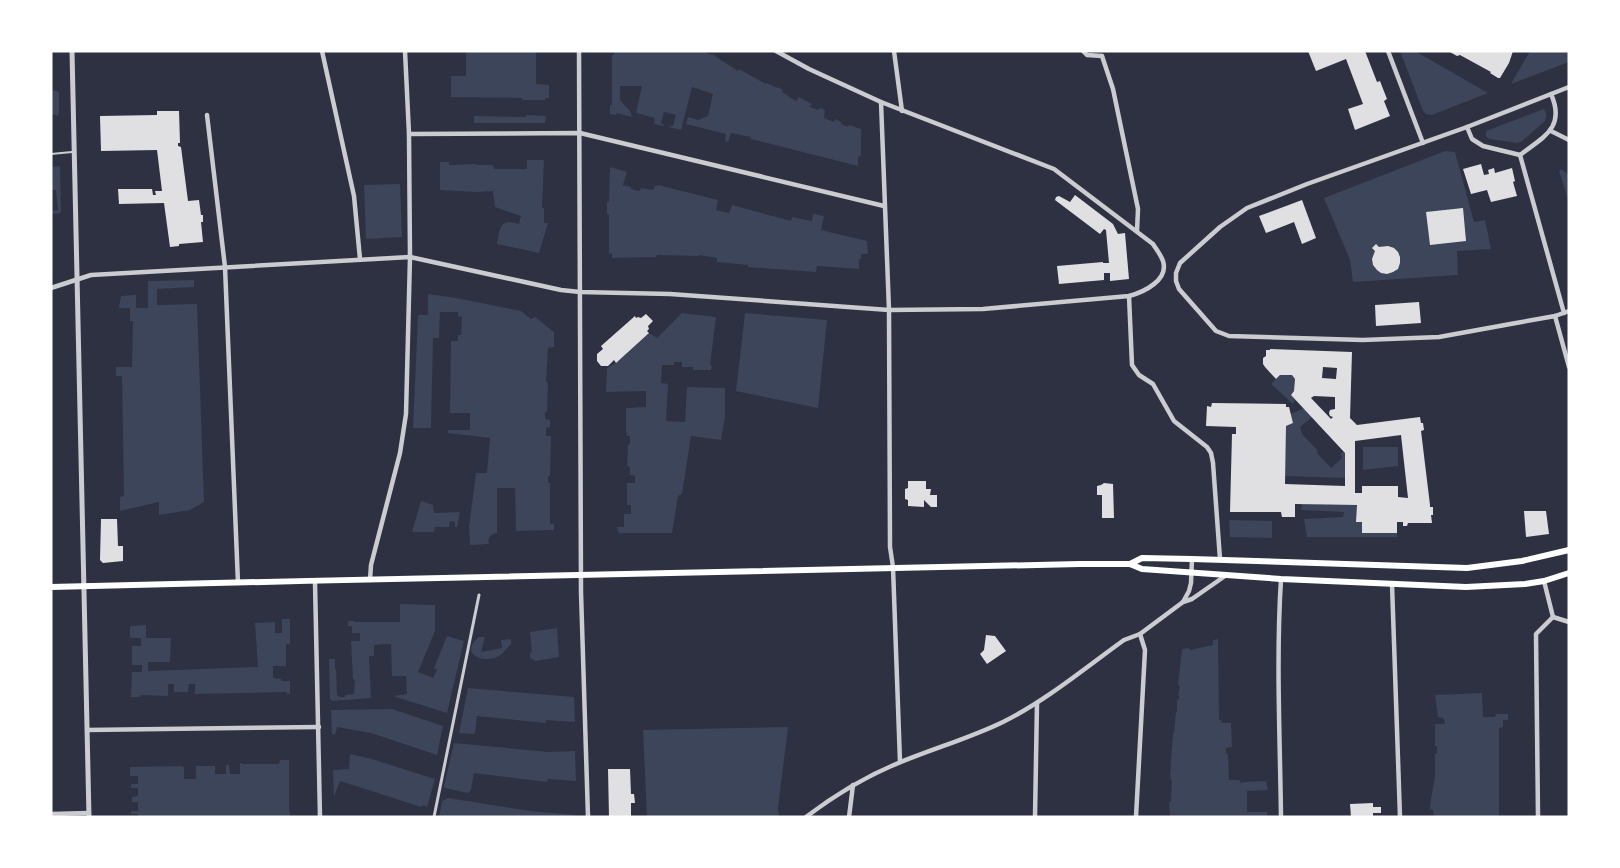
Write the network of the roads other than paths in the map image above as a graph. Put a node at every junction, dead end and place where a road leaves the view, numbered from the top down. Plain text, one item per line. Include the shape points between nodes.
1 (72, 51) edge
2 (322, 51) edge
3 (405, 51) edge
4 (579, 51) edge
5 (776, 51) edge
6 (894, 51) edge
7 (1083, 51) edge
8 (1108, 51) edge
9 (1388, 51) edge
10 (1102, 56) junction
11 (1569, 87) edge
12 (1551, 94) junction
13 (880, 102) junction
14 (902, 111) junction
15 (207, 115) dead end
16 (1467, 127) junction
17 (1551, 131) junction
18 (580, 133) junction
19 (409, 134) junction
20 (1569, 140) edge
21 (1423, 143) junction
22 (74, 152) junction
23 (51, 154) edge
24 (1520, 155) junction
25 (884, 206) junction
26 (1137, 231) junction
27 (410, 257) junction
28 (360, 259) junction
29 (225, 267) junction
30 (77, 279) junction
31 (51, 288) edge
32 (580, 292) junction
33 (1129, 296) junction
34 (889, 310) junction
35 (1566, 312) edge
36 (1555, 316) junction
37 (1569, 367) edge
38 (1569, 550) edge
39 (1192, 558) junction
40 (1221, 559) junction
41 (1130, 564) junction
42 (893, 567) junction
43 (1191, 573) junction
44 (1569, 573) edge
45 (581, 574) junction
46 (1225, 576) junction
47 (1281, 579) junction
48 (370, 580) junction
49 (1544, 581) junction
50 (315, 582) junction
51 (238, 583) junction
52 (1392, 584) junction
53 (84, 586) junction
54 (51, 587) edge
55 (479, 595) dead end
56 (1183, 602) junction
57 (1553, 617) junction
58 (1569, 622) edge
59 (1140, 634) junction
60 (1038, 703) junction
61 (319, 727) junction
62 (87, 730) junction
63 (900, 762) junction
64 (854, 785) junction
65 (51, 814) edge
66 (89, 815) edge
67 (320, 817) edge
68 (434, 817) edge
69 (588, 817) edge
70 (806, 817) edge
71 (849, 817) edge
72 (1035, 817) edge
73 (1136, 817) edge
74 (1281, 817) edge
75 (1400, 817) edge
76 (1538, 817) edge

1 - 22 street
2 - 28 street via 354,196
3 - 19 street
4 - 18 street
5 - 13 street
6 - 14 street
7 - 10 street
8 - 10 street
9 - 21 street
10 - 26 street via 1113,88 1136,198
11 - 12 street
12 - 16 street
12 - 17 street via 1556,104
13 - 14 street
13 - 25 street
14 - 26 street via 1054,169
15 - 29 street
16 - 21 street
16 - 24 street via 1472,139 1483,146
17 - 20 street
17 - 24 street
18 - 19 street
18 - 25 street
18 - 32 street
19 - 27 street
21 - 36 street via 1247,208 1180,263 1176,273 1179,289 1216,331 1229,336 1363,340 1439,337
22 - 23 lane
22 - 30 street
24 - 35 street
25 - 34 street
26 - 33 street via 1153,244 1163,270 1157,282
27 - 28 street
27 - 32 street
27 - 48 street via 404,434
28 - 29 street
29 - 30 street
29 - 51 street
30 - 31 street
30 - 53 street
32 - 34 street via 670,294
32 - 45 street
33 - 34 street via 983,309
33 - 40 street via 1132,365 1153,384 1174,421 1211,453
34 - 42 street
35 - 36 street
36 - 37 street
38 - 40 main road via 1467,568
39 - 40 main road
39 - 41 main road via 1142,558
39 - 43 street
41 - 42 main road
41 - 43 main road via 1142,570
42 - 45 main road
42 - 63 street
43 - 46 main road
43 - 56 street
44 - 49 main road
45 - 48 main road
45 - 69 street
46 - 47 main road
46 - 56 street
47 - 52 main road
47 - 74 street
48 - 50 main road
49 - 52 main road via 1466,587
49 - 57 street
50 - 51 main road
50 - 61 street
51 - 53 main road
52 - 75 street
53 - 54 main road
53 - 62 street
55 - 68 street
56 - 59 street
57 - 58 street
57 - 76 street via 1536,634
59 - 60 street via 1124,640
59 - 73 street via 1145,650
60 - 63 street via 970,737
60 - 72 street
61 - 62 street
61 - 67 street
62 - 66 street
63 - 64 street
64 - 70 street
64 - 71 street
65 - 66 street

